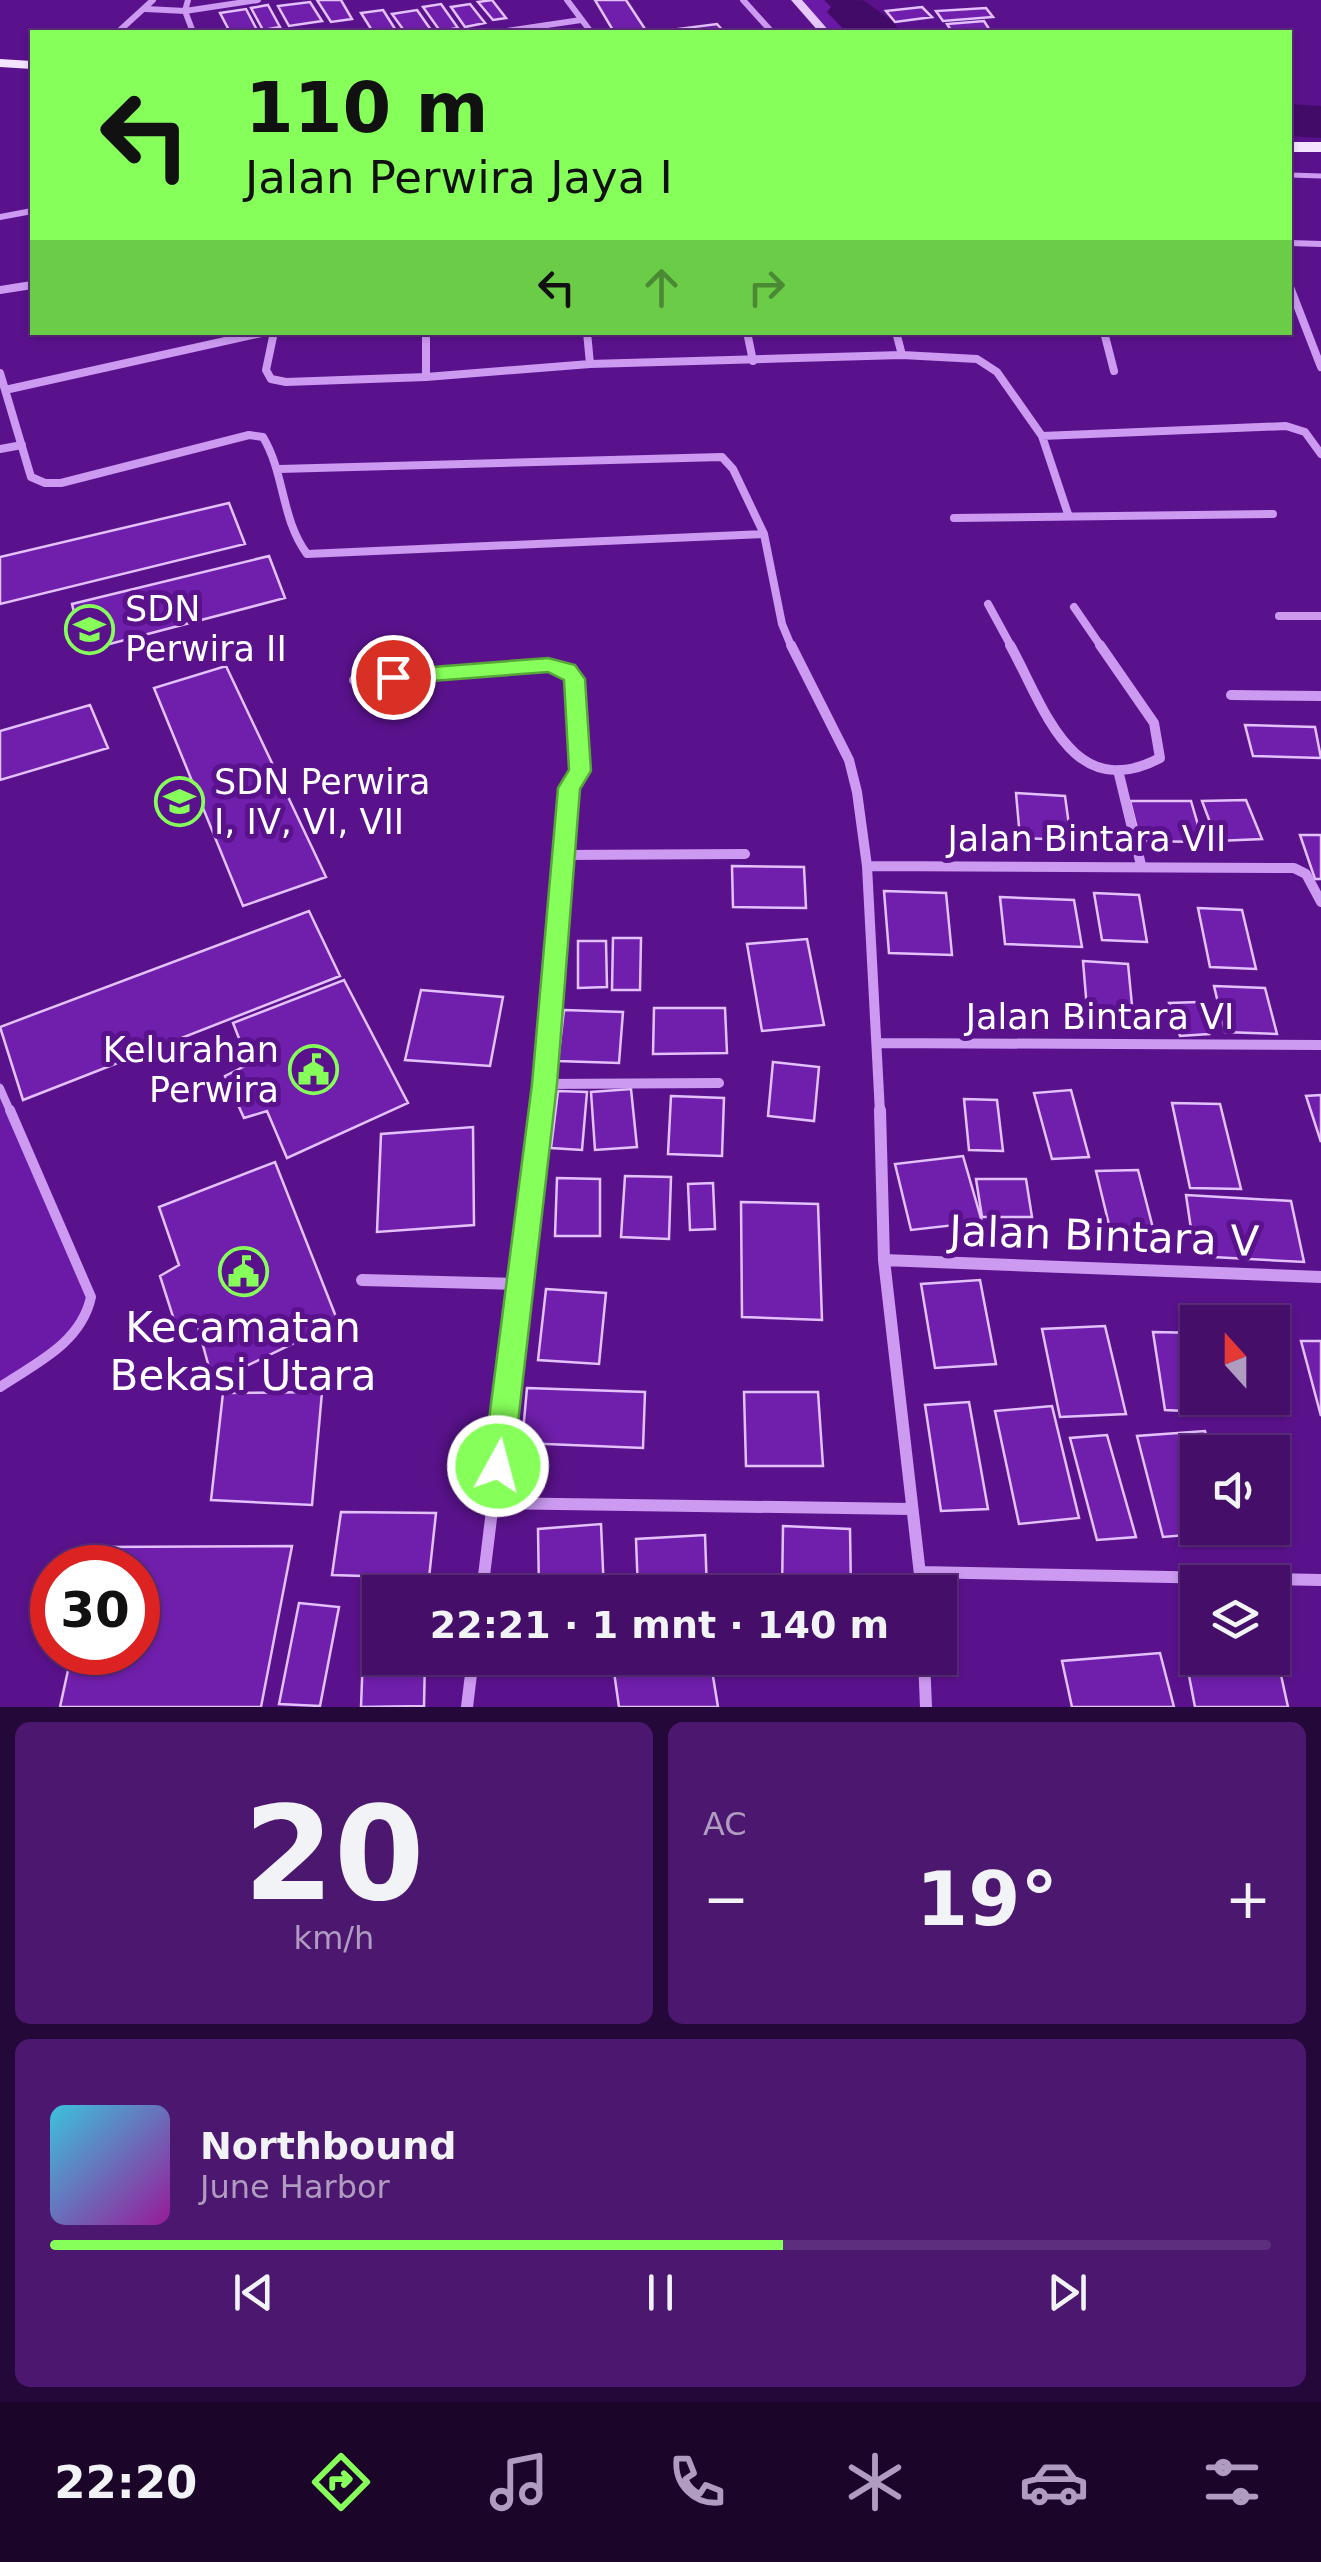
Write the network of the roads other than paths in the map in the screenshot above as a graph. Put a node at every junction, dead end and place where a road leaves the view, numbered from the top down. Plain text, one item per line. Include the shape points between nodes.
1 (152, 0) edge
2 (188, 0) edge
3 (258, 0) edge
4 (566, 0) edge
5 (743, 0) edge
6 (796, 0) edge
7 (146, 9) junction
8 (184, 10) junction
9 (581, 20) junction
10 (120, 30) edge
11 (192, 30) edge
12 (514, 30) edge
13 (590, 30) edge
14 (770, 30) edge
15 (823, 30) edge
16 (0, 63) edge
17 (30, 65) edge
18 (1292, 146) edge
19 (1321, 148) edge
20 (1292, 175) edge
21 (1321, 176) edge
22 (30, 211) edge
23 (0, 217) edge
24 (1292, 243) edge
25 (1321, 244) edge
26 (30, 285) edge
27 (0, 290) edge
28 (1292, 291) edge
29 (252, 335) edge
30 (273, 335) edge
31 (426, 335) edge
32 (587, 335) edge
33 (749, 335) edge
34 (897, 335) edge
35 (1105, 335) edge
36 (902, 355) junction
37 (754, 361) junction
38 (590, 364) junction
39 (1321, 367) edge
40 (1114, 371) dead end
41 (0, 373) edge
42 (426, 377) junction
43 (5, 390) junction
44 (1042, 436) junction
45 (22, 445) junction
46 (0, 449) edge
47 (1321, 454) edge
48 (279, 468) junction
49 (1068, 514) junction
50 (1273, 514) dead end
51 (954, 518) dead end
52 (764, 534) junction
53 (988, 604) dead end
54 (1074, 607) dead end
55 (1280, 616) dead end
56 (1321, 616) edge
57 (354, 680) dead end
58 (1231, 695) dead end
59 (1321, 696) edge
60 (1118, 770) junction
61 (745, 854) dead end
62 (562, 855) junction
63 (1140, 865) junction
64 (867, 866) junction
65 (1321, 902) edge
66 (878, 1043) junction
67 (1321, 1045) edge
68 (718, 1083) dead end
69 (544, 1084) junction
70 (0, 1088) edge
71 (884, 1260) junction
72 (1321, 1277) edge
73 (362, 1280) dead end
74 (521, 1284) junction
75 (0, 1388) edge
76 (493, 1503) junction
77 (911, 1509) junction
78 (921, 1572) junction
79 (484, 1575) edge
80 (921, 1575) edge
81 (1321, 1580) edge
82 (471, 1675) edge
83 (925, 1675) edge
84 (467, 1707) edge
85 (926, 1707) edge

1 - 7 street
2 - 8 street
3 - 8 street
4 - 9 street
5 - 14 street
6 - 15 street
7 - 8 street
7 - 10 street
8 - 11 street
9 - 12 street
9 - 13 street
16 - 17 main road
18 - 19 main road
20 - 21 lane
22 - 23 street
24 - 25 street
26 - 27 street
28 - 39 street
29 - 43 street
30 - 42 street via 266,370 271,379
31 - 42 street
32 - 38 street
33 - 37 street
34 - 36 street
35 - 40 street
36 - 37 street
36 - 44 street via 976,359 997,372
37 - 38 street
38 - 42 street
41 - 43 street
43 - 45 street
44 - 47 street via 1286,426 1305,432
44 - 49 street
45 - 46 street
45 - 48 street via 31,477 45,483 249,436 263,437
48 - 52 street via 722,456
48 - 52 street via 297,544 307,554
49 - 50 street
49 - 51 street
52 - 64 street via 782,624 858,792
53 - 60 street via 1077,759
54 - 60 street via 1160,741 1160,758
55 - 56 street
57 - 62 street via 548,665 568,670 580,771 569,788
58 - 59 street
60 - 63 street
61 - 62 street
62 - 69 street
63 - 64 street, Jalan Bintara VII
63 - 65 street, Jalan Bintara VII via 1294,868 1306,874
64 - 66 street
66 - 67 street, Jalan Bintara VI
66 - 71 street
68 - 69 street
69 - 74 street
70 - 75 lane via 91,1297 90,1314 78,1331
71 - 72 street, Jalan Bintara V
71 - 77 street
73 - 74 street
74 - 76 street
76 - 77 street
76 - 79 street
77 - 78 street
78 - 80 street
78 - 81 street
82 - 84 street
83 - 85 street

